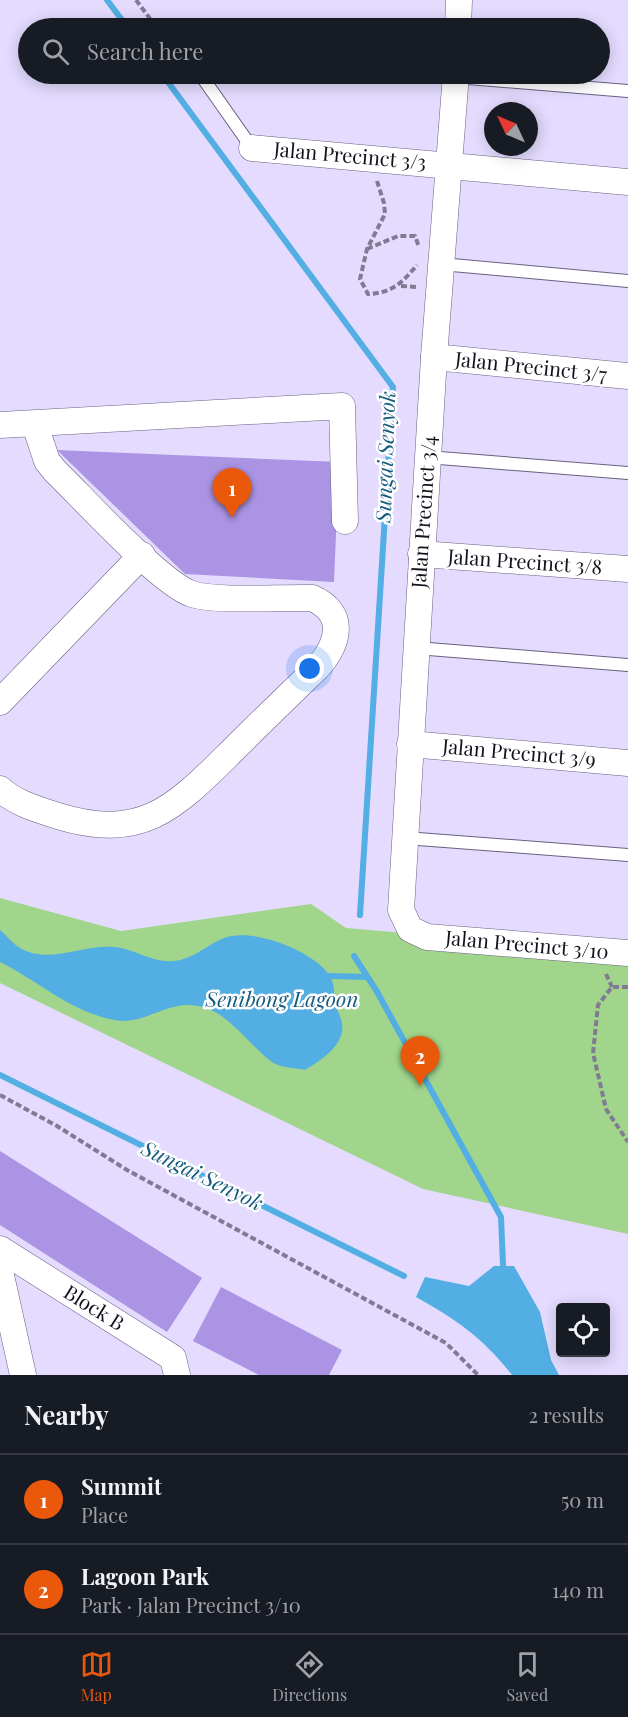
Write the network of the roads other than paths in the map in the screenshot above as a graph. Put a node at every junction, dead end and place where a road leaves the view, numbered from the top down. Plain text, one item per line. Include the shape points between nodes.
1 (459, 0) edge
2 (458, 18) edge
3 (207, 84) edge
4 (454, 84) edge
5 (552, 84) edge
6 (628, 91) edge
7 (252, 148) joint
8 (448, 164) junction
9 (628, 182) edge
10 (441, 264) junction
11 (628, 281) edge
12 (434, 357) junction
13 (628, 376) edge
14 (0, 425) edge
15 (35, 425) junction
16 (427, 457) junction
17 (628, 473) edge
18 (345, 521) dead end
19 (421, 554) junction
20 (142, 555) junction
21 (628, 569) edge
22 (416, 648) junction
23 (628, 665) edge
24 (0, 702) edge
25 (410, 744) junction
26 (628, 763) edge
27 (0, 789) edge
28 (405, 838) junction
29 (628, 855) edge
30 (427, 937) joint
31 (628, 953) edge
32 (0, 1249) edge
33 (0, 1271) edge
34 (23, 1375) edge
35 (177, 1375) edge

1 - 2 street
3 - 7 lane
4 - 8 street, Jalan Precinct 3/4
5 - 6 lane
7 - 8 street, Jalan Precinct 3/3
8 - 9 street, Jalan Precinct 3/3
8 - 10 street, Jalan Precinct 3/4
10 - 11 lane
10 - 12 street, Jalan Precinct 3/4
12 - 13 street, Jalan Precinct 3/7
12 - 16 street, Jalan Precinct 3/4
14 - 15 street
15 - 18 street via 342,406
15 - 20 street via 47,461 55,471
16 - 17 lane
16 - 19 street, Jalan Precinct 3/4
19 - 21 street, Jalan Precinct 3/8
19 - 22 street, Jalan Precinct 3/4
20 - 24 street
20 - 27 street via 170,581 194,595 312,598 324,603 336,623 327,657 184,798 155,816 113,825 92,824 24,805
22 - 23 lane
22 - 25 street, Jalan Precinct 3/4
25 - 26 street, Jalan Precinct 3/9
25 - 28 street, Jalan Precinct 3/4
28 - 29 lane
28 - 30 street, Jalan Precinct 3/4 via 400,910 410,929
30 - 31 street, Jalan Precinct 3/10
32 - 35 street, Block B via 173,1358
33 - 34 street

